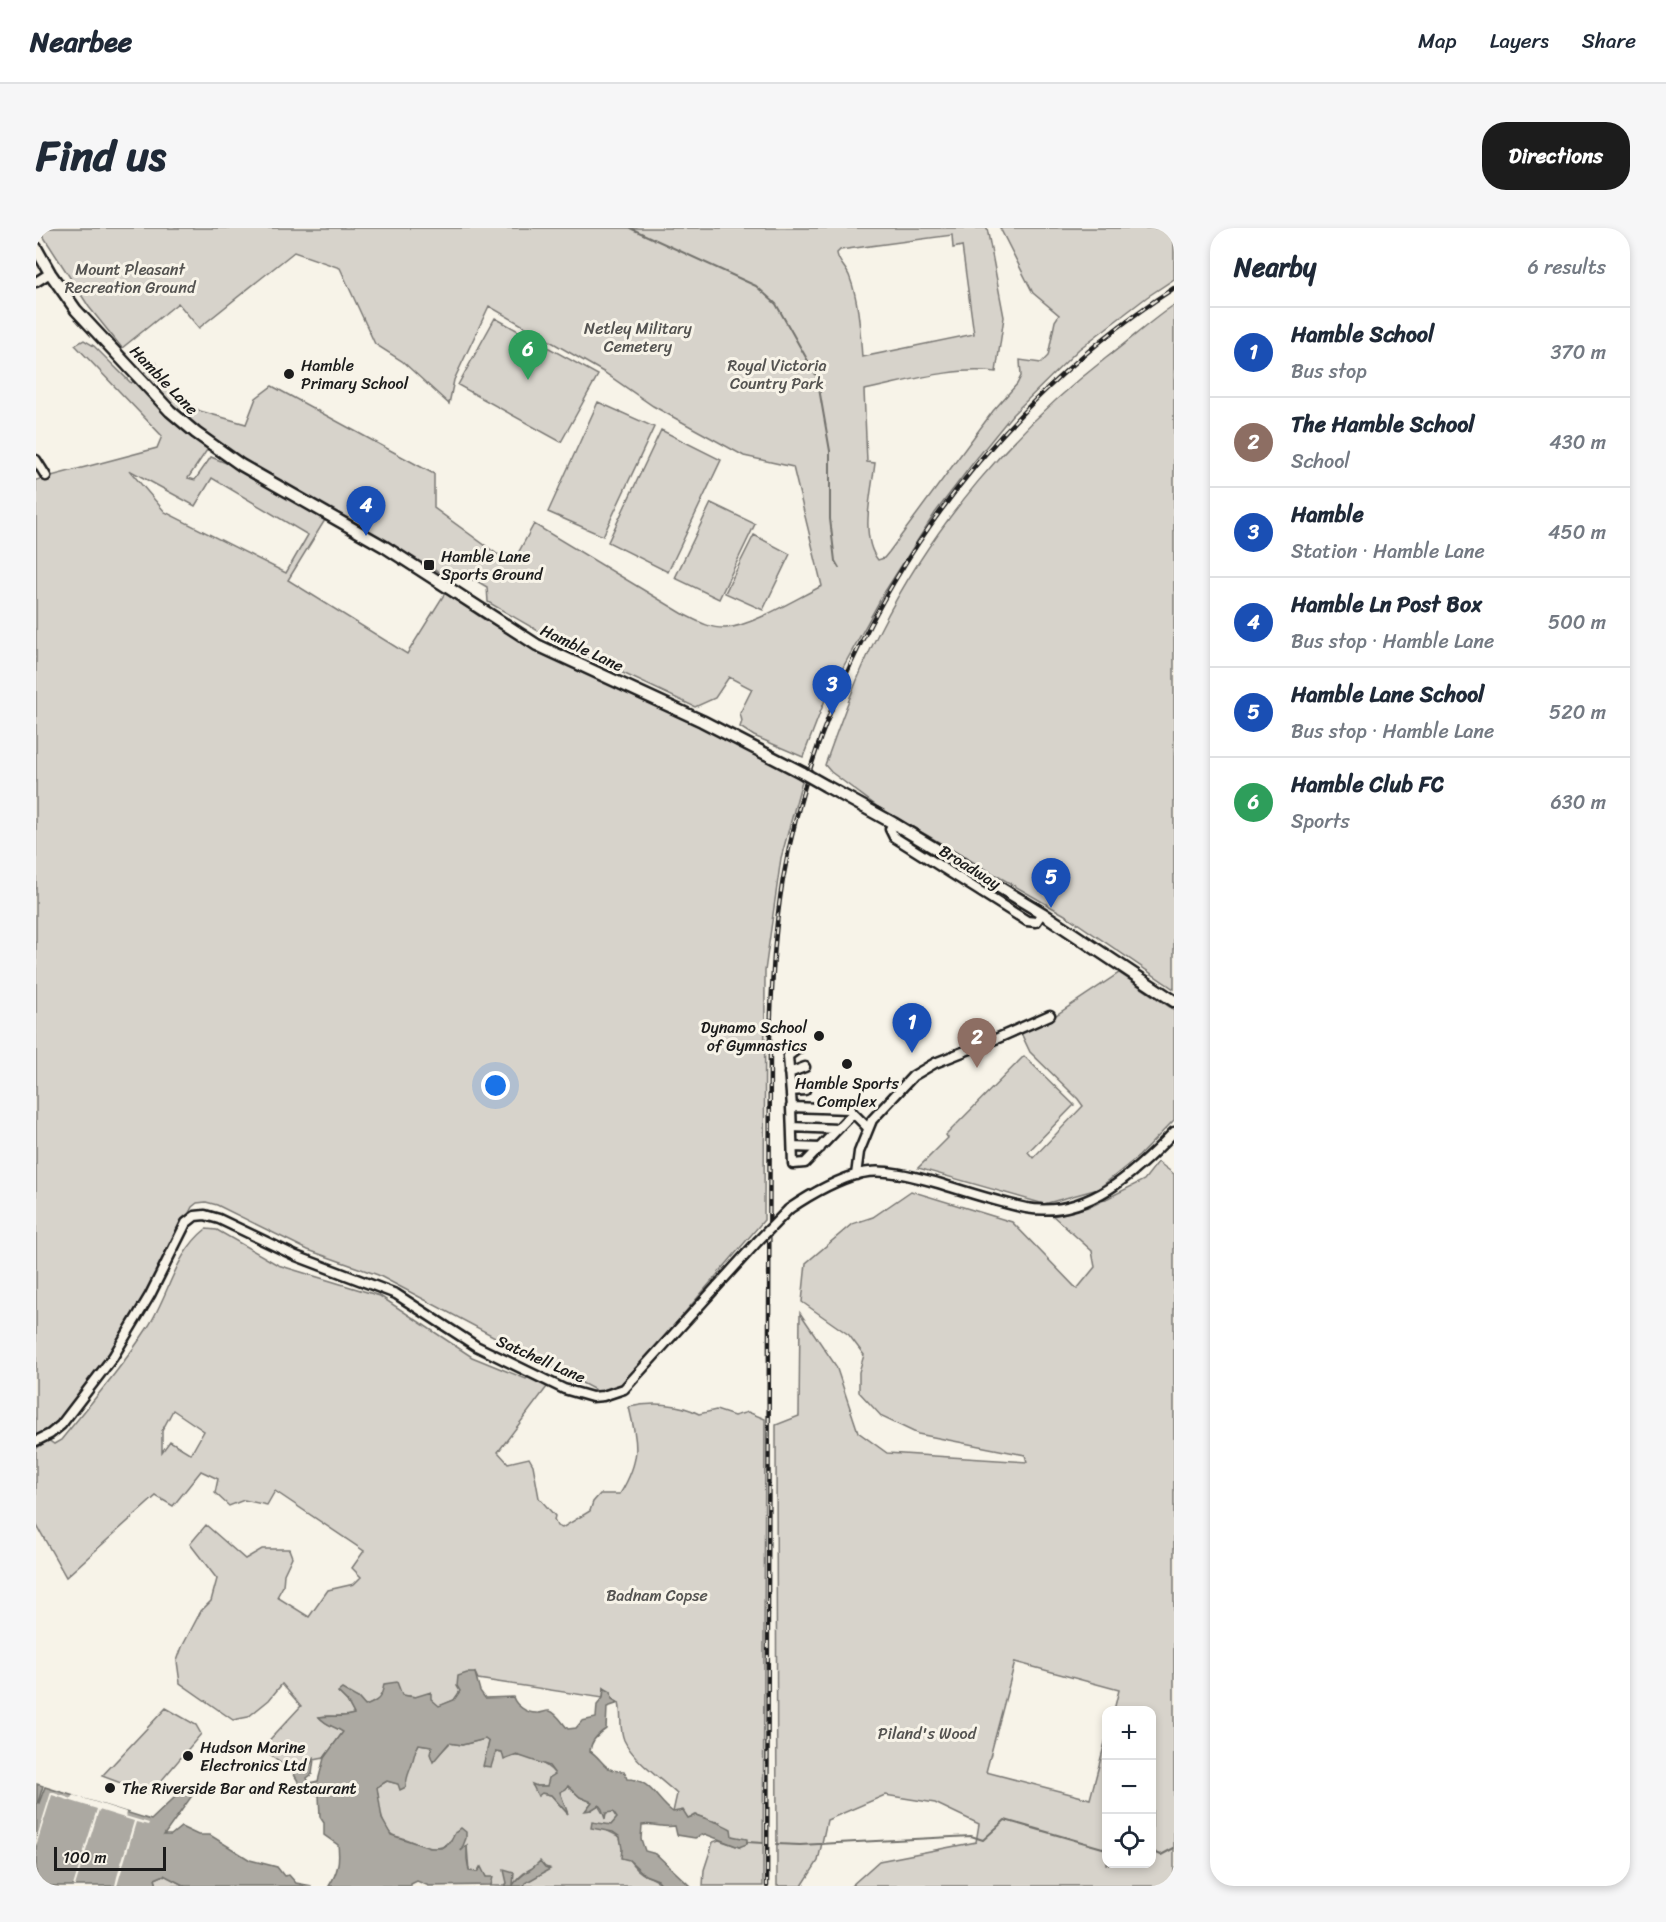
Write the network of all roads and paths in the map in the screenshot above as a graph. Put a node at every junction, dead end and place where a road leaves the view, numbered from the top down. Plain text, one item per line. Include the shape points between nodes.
1 (36, 248) edge
2 (50, 273) junction
3 (36, 282) edge
4 (36, 460) edge
5 (46, 476) dead end
6 (1174, 1000) edge
7 (1050, 1014) dead end
8 (800, 1047) dead end
9 (805, 1066) dead end
10 (789, 1073) junction
11 (805, 1090) dead end
12 (791, 1091) junction
13 (792, 1107) junction
14 (853, 1113) junction
15 (792, 1127) junction
16 (867, 1127) junction
17 (837, 1129) junction
18 (1174, 1132) edge
19 (793, 1147) junction
20 (820, 1148) junction
21 (856, 1175) junction
22 (36, 1441) edge

1 - 2 main road, Hamble Lane
2 - 3 street
2 - 6 main road, Hamble Lane, bridge via 76,310 170,411 241,465 385,547 537,645 702,721 893,823 1042,913
4 - 5 street
7 - 16 street via 913,1076
8 - 10 street via 788,1056
9 - 10 street
10 - 12 street
11 - 12 street
12 - 13 street
13 - 14 street via 849,1109
13 - 15 street
14 - 16 street
14 - 17 street
15 - 17 street
15 - 19 street
16 - 21 street
17 - 20 street
18 - 21 street, Satchell Lane via 1140,1166 1098,1196 1051,1209 1028,1208 905,1174
19 - 20 street
19 - 20 street via 794,1164 805,1163
21 - 22 street, Satchell Lane, bridge via 818,1190 789,1209 624,1389 592,1397 564,1389 476,1346 396,1294 296,1256 219,1219 195,1216 186,1223 150,1295 112,1357 61,1425

